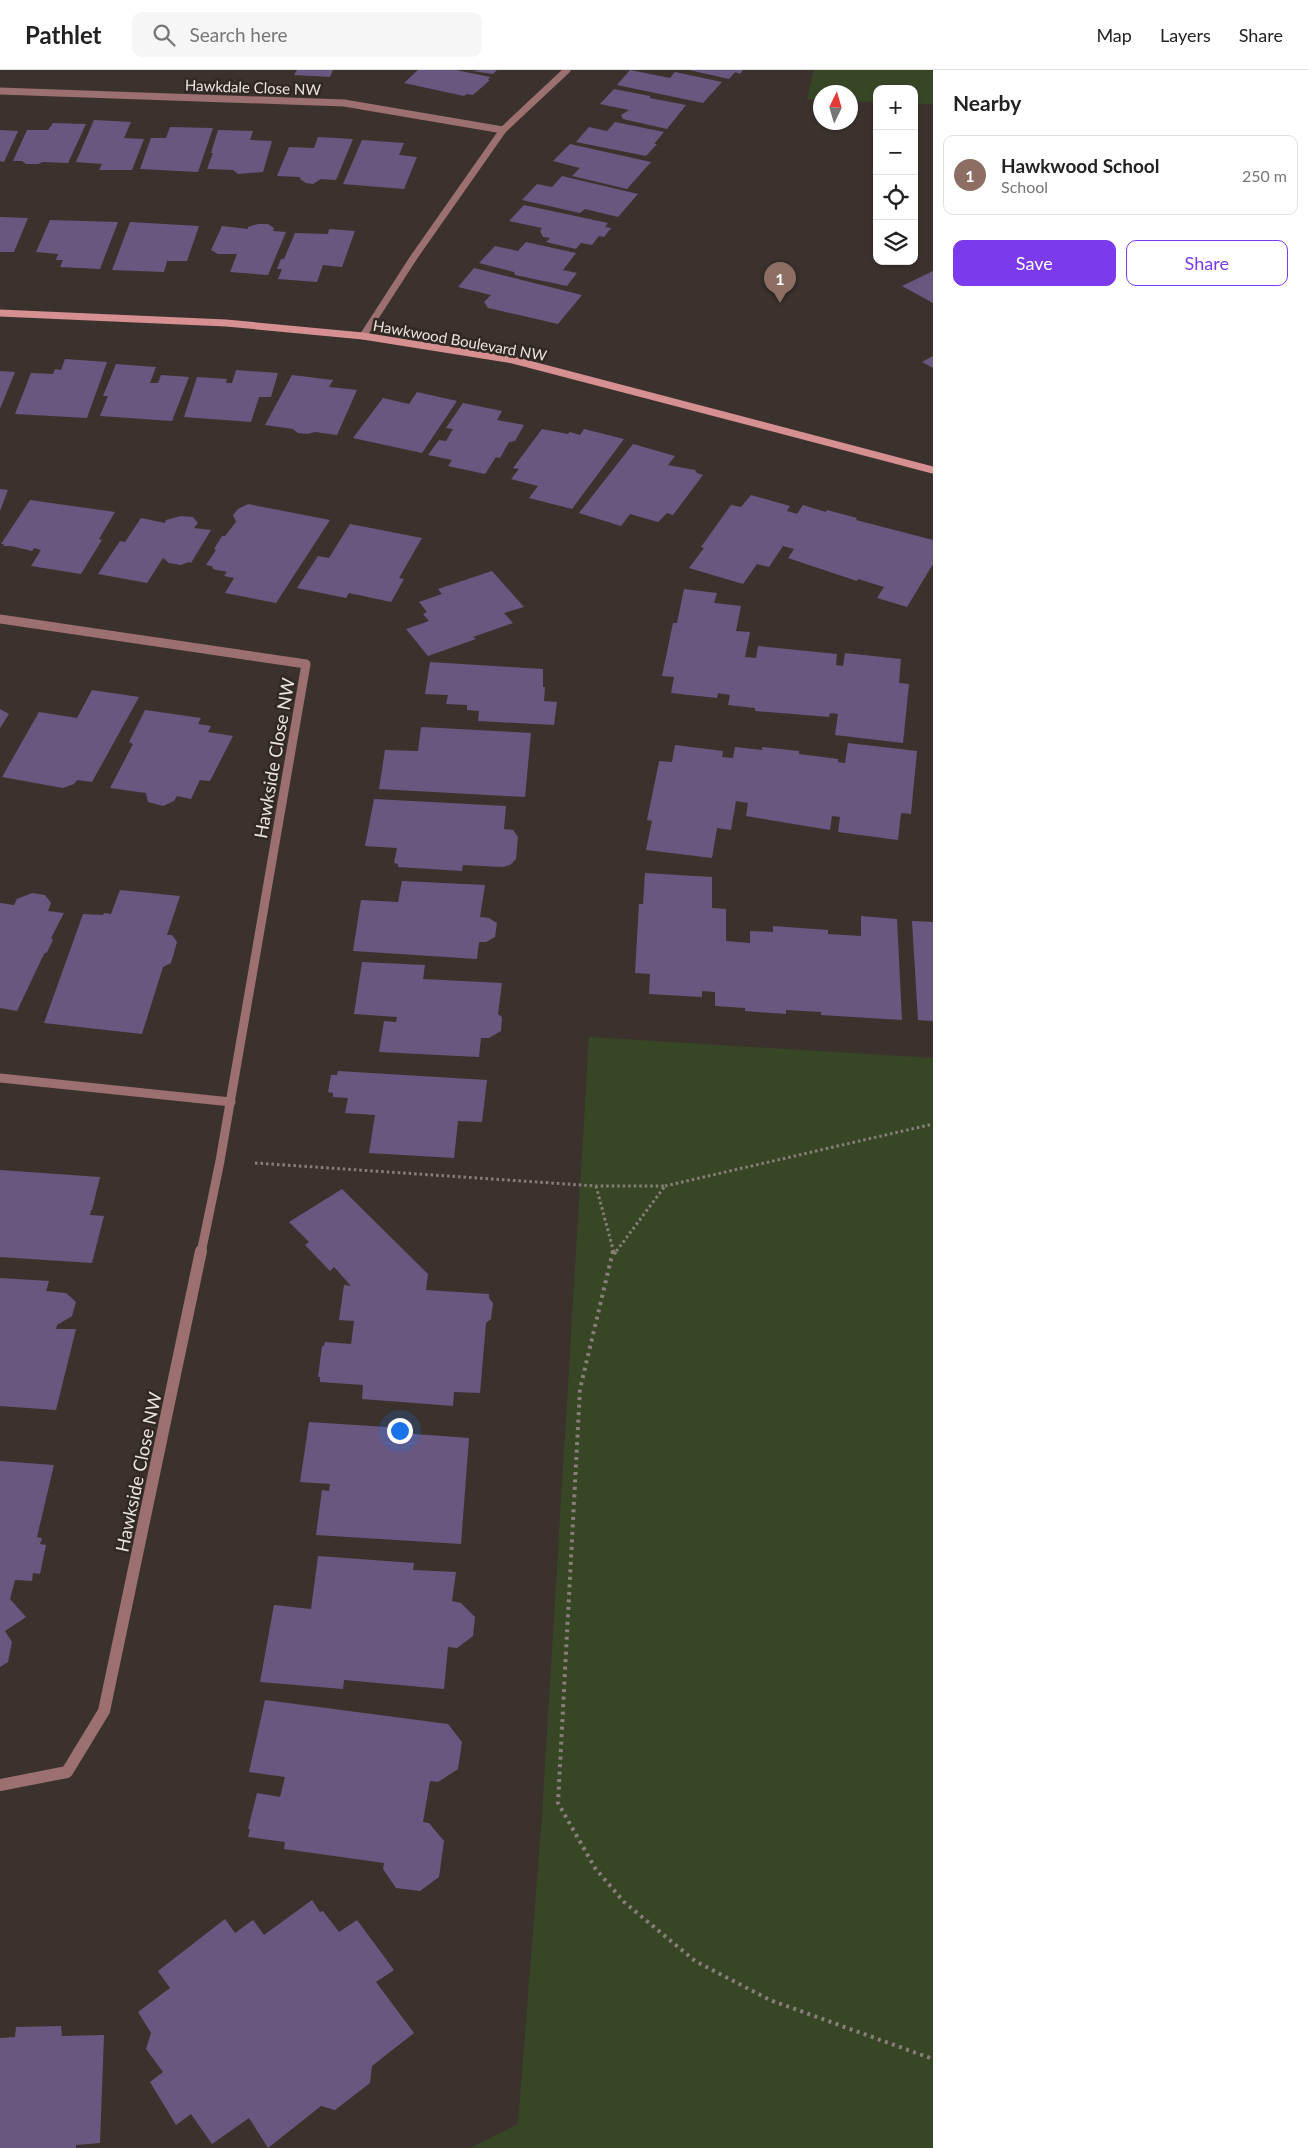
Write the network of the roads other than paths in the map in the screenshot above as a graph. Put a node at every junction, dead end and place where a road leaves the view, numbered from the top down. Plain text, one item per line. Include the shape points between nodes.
1 (567, 70) edge
2 (0, 91) edge
3 (503, 130) junction
4 (0, 313) edge
5 (362, 336) junction
6 (933, 470) edge
7 (0, 619) edge
8 (0, 1078) edge
9 (231, 1102) junction
10 (0, 1785) edge

1 - 3 street
2 - 3 street, Hawkdale Close NW via 344,103
3 - 5 street
4 - 5 street, Hawkwood Boulevard NW via 226,323
5 - 6 street, Hawkwood Boulevard NW via 513,360
7 - 9 street, Hawkside Close NW via 306,664
8 - 9 street
9 - 10 street, Hawkside Close NW via 104,1711 67,1772

